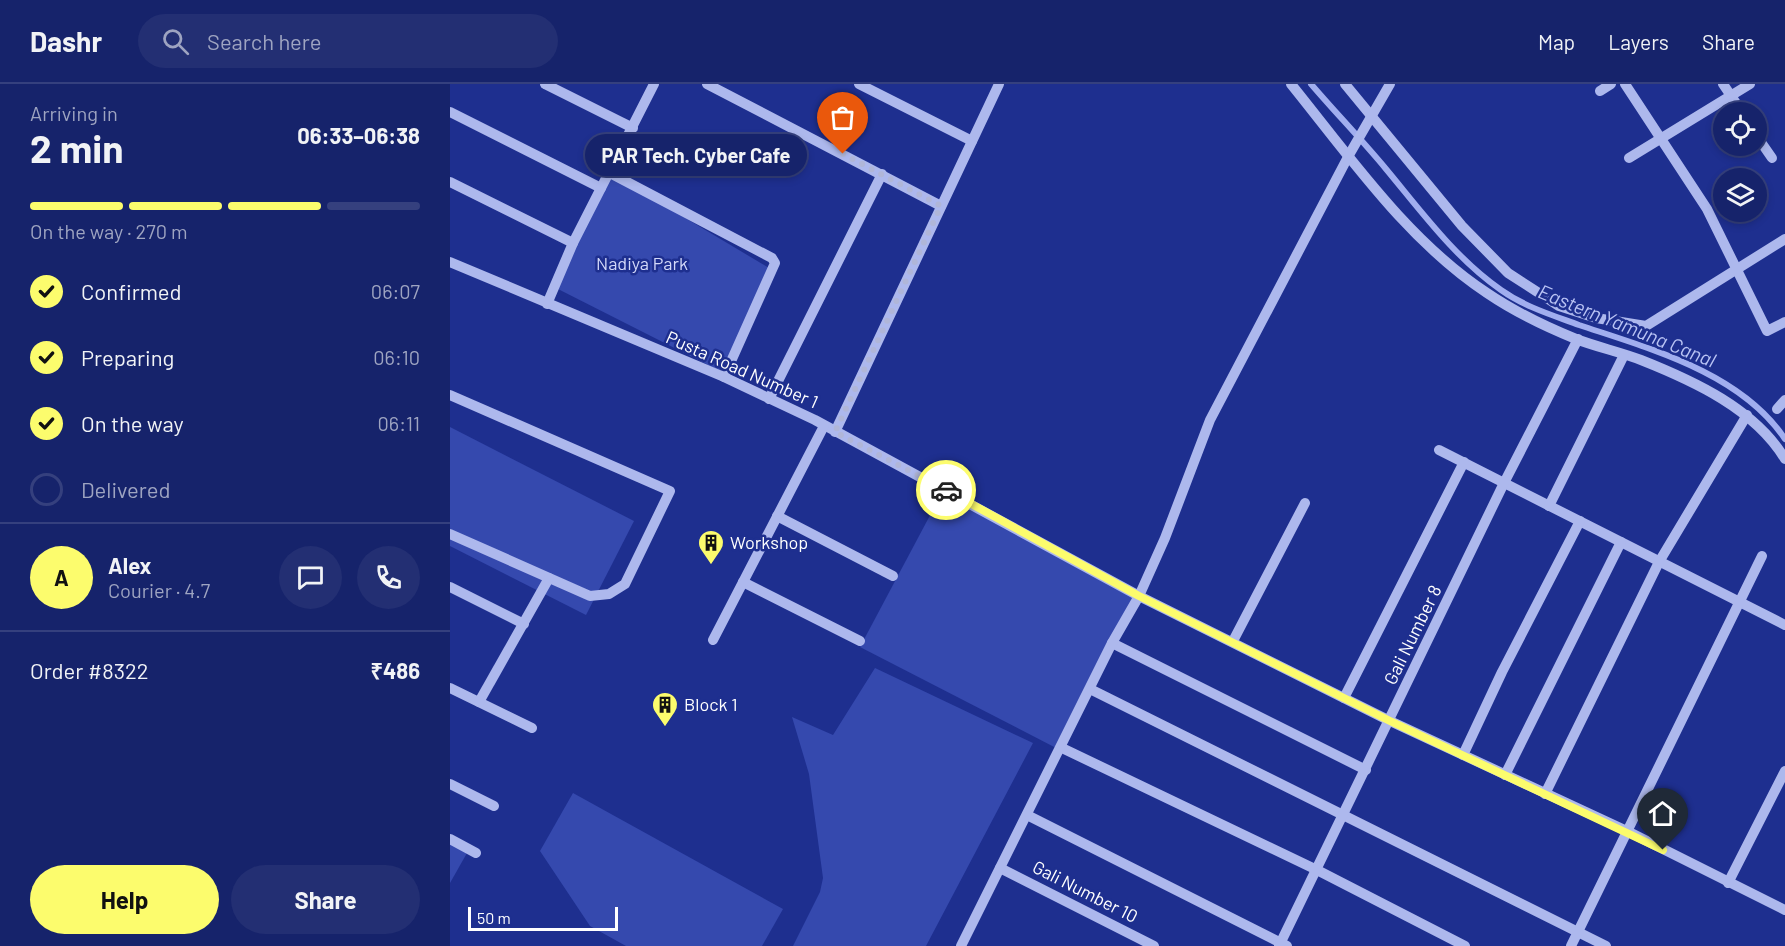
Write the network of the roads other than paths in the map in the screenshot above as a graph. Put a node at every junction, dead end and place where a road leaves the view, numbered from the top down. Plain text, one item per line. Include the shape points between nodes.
1 (545, 84) edge
2 (654, 84) edge
3 (707, 84) edge
4 (859, 84) edge
5 (999, 84) edge
6 (1291, 84) edge
7 (1345, 84) edge
8 (1390, 84) edge
9 (1611, 84) edge
10 (1625, 84) edge
11 (1723, 84) edge
12 (1750, 84) edge
13 (1600, 91) dead end
14 (1730, 94) junction
15 (1735, 102) edge
16 (450, 112) edge
17 (1369, 119) junction
18 (633, 128) junction
19 (1660, 139) junction
20 (972, 141) junction
21 (1351, 151) junction
22 (1767, 151) edge
23 (1772, 158) dead end
24 (1629, 159) dead end
25 (610, 173) junction
26 (882, 174) junction
27 (450, 182) edge
28 (601, 188) junction
29 (941, 206) junction
30 (1785, 239) edge
31 (573, 243) junction
32 (450, 262) edge
33 (1738, 268) junction
34 (547, 304) junction
35 (1785, 322) edge
36 (1578, 339) junction
37 (1624, 354) junction
38 (724, 377) junction
39 (450, 395) edge
40 (769, 399) junction
41 (1748, 415) junction
42 (824, 426) junction
43 (835, 432) junction
44 (1439, 450) dead end
45 (1785, 459) edge
46 (1464, 462) junction
47 (1504, 483) junction
48 (1305, 503) dead end
49 (1549, 506) junction
50 (777, 516) junction
51 (1580, 521) junction
52 (450, 534) edge
53 (1621, 542) junction
54 (1762, 556) dead end
55 (1659, 562) junction
56 (893, 576) dead end
57 (549, 578) junction
58 (743, 582) junction
59 (450, 587) edge
60 (1139, 596) junction
61 (1739, 603) junction
62 (524, 624) junction
63 (1785, 625) edge
64 (713, 640) dead end
65 (860, 641) dead end
66 (1233, 641) junction
67 (1112, 643) junction
68 (450, 688) edge
69 (1090, 689) junction
70 (1344, 698) junction
71 (479, 702) junction
72 (1390, 721) junction
73 (532, 728) dead end
74 (1062, 748) junction
75 (1463, 755) junction
76 (1366, 770) junction
77 (1785, 771) edge
78 (1505, 775) junction
79 (450, 784) edge
80 (1545, 794) junction
81 (494, 806) dead end
82 (1027, 815) junction
83 (1342, 817) junction
84 (1629, 832) junction
85 (450, 839) edge
86 (476, 853) dead end
87 (1000, 868) junction
88 (1317, 870) junction
89 (1728, 883) junction
90 (1785, 910) edge
91 (1578, 932) junction
92 (1282, 945) edge
93 (961, 946) edge
94 (1154, 946) edge
95 (1466, 946) edge
96 (1571, 946) edge
97 (1606, 946) edge

1 - 18 street
2 - 18 street
3 - 26 street
4 - 20 street
5 - 20 street
6 - 21 street
7 - 17 street
8 - 17 street
9 - 13 street
10 - 19 street
11 - 14 street
12 - 14 street
14 - 15 street
14 - 19 street
16 - 28 street
17 - 21 street
17 - 33 street via 1508,273 1559,306 1596,318 1646,326
18 - 25 street
19 - 24 street
19 - 33 street via 1707,209
20 - 29 street
21 - 36 street via 1400,215 1449,264 1524,316
21 - 60 street via 1210,420
22 - 23 street
25 - 28 street
25 - 38 street via 775,263
26 - 29 street
26 - 40 street
27 - 31 street
28 - 31 street
29 - 43 street
30 - 33 street
31 - 34 street
32 - 34 street, Pusta Road Number 1
33 - 35 street via 1767,332
34 - 38 street, Pusta Road Number 1
36 - 37 street
36 - 47 street, Gali Number 8
37 - 41 street
37 - 49 street
38 - 40 street, Pusta Road Number 1
39 - 57 street via 670,491 625,584 609,594 590,596
40 - 42 street, Pusta Road Number 1
41 - 45 street
41 - 55 street
42 - 43 street, Pusta Road Number 1
42 - 50 street
43 - 60 street, Pusta Road Number 1
44 - 46 street
46 - 47 street
46 - 70 street
47 - 49 street
47 - 72 street, Gali Number 8
48 - 66 street
49 - 51 street
50 - 56 street
50 - 58 street
51 - 53 street
51 - 75 street
52 - 57 street
53 - 55 street
53 - 78 street
54 - 61 street
55 - 61 street
55 - 80 street
57 - 62 street
58 - 64 street
58 - 65 street
59 - 62 street
60 - 66 street, Pusta Road Number 1
60 - 67 street
61 - 63 street
61 - 84 street
62 - 71 street
66 - 70 street, Pusta Road Number 1
67 - 69 street
67 - 76 street
68 - 71 street
69 - 74 street
69 - 83 street
70 - 72 street, Pusta Road Number 1
71 - 73 street
72 - 75 street, Pusta Road Number 1
72 - 76 street, Gali Number 8
74 - 82 street
74 - 88 street
75 - 78 street, Pusta Road Number 1
76 - 83 street, Gali Number 8
77 - 89 street
78 - 80 street, Pusta Road Number 1
79 - 81 street
80 - 84 street, Pusta Road Number 1
82 - 87 street
82 - 92 street
83 - 88 street, Gali Number 8
83 - 91 street
84 - 89 street, Pusta Road Number 1
84 - 91 street
85 - 86 street
87 - 93 street
87 - 94 street, Gali Number 10
88 - 92 street, Gali Number 8
88 - 95 street
89 - 90 street, Pusta Road Number 1
91 - 96 street
91 - 97 street

